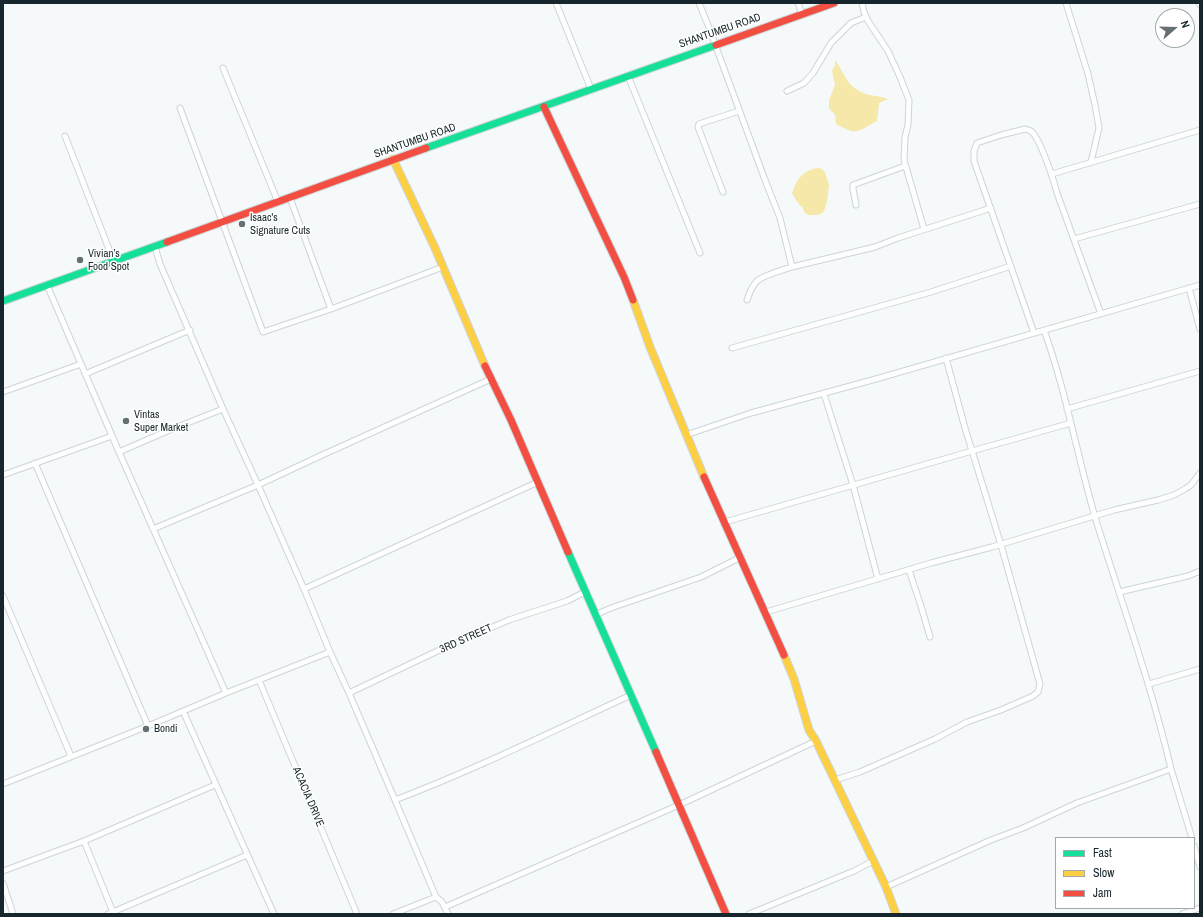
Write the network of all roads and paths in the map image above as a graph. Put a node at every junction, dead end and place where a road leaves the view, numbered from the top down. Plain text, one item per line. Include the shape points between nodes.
1 (556, 3) edge
2 (699, 3) edge
3 (798, 3) edge
4 (834, 3) edge
5 (862, 3) edge
6 (1066, 3) edge
7 (802, 14) junction
8 (866, 16) junction
9 (715, 44) junction
10 (223, 68) dead end
11 (628, 76) junction
12 (591, 89) junction
13 (787, 91) dead end
14 (544, 107) junction
15 (180, 108) dead end
16 (739, 111) junction
17 (1200, 130) edge
18 (65, 136) dead end
19 (393, 159) junction
20 (1091, 162) junction
21 (905, 166) junction
22 (1052, 174) junction
23 (723, 192) dead end
24 (290, 198) junction
25 (278, 202) junction
26 (1200, 204) edge
27 (856, 205) dead end
28 (991, 208) junction
29 (222, 223) junction
30 (924, 230) junction
31 (1074, 239) junction
32 (154, 247) junction
33 (700, 254) dead end
34 (114, 262) junction
35 (1011, 266) junction
36 (443, 267) junction
37 (792, 268) junction
38 (47, 285) junction
39 (1200, 285) edge
40 (1189, 288) junction
41 (747, 300) dead end
42 (3, 301) edge
43 (331, 309) junction
44 (1101, 314) junction
45 (1200, 328) edge
46 (190, 330) junction
47 (1044, 330) junction
48 (1034, 333) junction
49 (732, 348) dead end
50 (946, 358) junction
51 (81, 364) junction
52 (1200, 371) edge
53 (85, 374) junction
54 (491, 379) junction
55 (3, 392) edge
56 (824, 394) junction
57 (223, 409) junction
58 (1067, 409) junction
59 (1071, 423) junction
60 (686, 435) junction
61 (112, 436) junction
62 (972, 450) junction
63 (119, 452) junction
64 (35, 463) junction
65 (1200, 473) edge
66 (3, 475) edge
67 (538, 482) junction
68 (258, 485) junction
69 (853, 485) junction
70 (1095, 516) junction
71 (725, 522) junction
72 (153, 530) junction
73 (1002, 544) junction
74 (741, 557) junction
75 (909, 570) junction
76 (1200, 571) edge
77 (878, 579) junction
78 (304, 589) junction
79 (585, 592) junction
80 (1119, 592) junction
81 (3, 596) edge
82 (766, 612) junction
83 (595, 615) junction
84 (930, 637) dead end
85 (330, 652) junction
86 (1200, 669) edge
87 (259, 680) junction
88 (1149, 684) junction
89 (226, 693) junction
90 (349, 693) junction
91 (631, 695) junction
92 (183, 711) junction
93 (148, 726) junction
94 (816, 741) junction
95 (71, 756) junction
96 (1171, 769) junction
97 (835, 780) junction
98 (3, 784) edge
99 (215, 785) junction
100 (395, 800) junction
101 (679, 805) junction
102 (1192, 837) edge
103 (84, 841) junction
104 (1195, 849) edge
105 (248, 855) junction
106 (873, 861) junction
107 (1200, 866) edge
108 (3, 871) edge
109 (3, 883) edge
110 (886, 887) junction
111 (436, 897) junction
112 (445, 907) junction
113 (1200, 908) edge
114 (110, 913) edge
115 (13, 914) edge
116 (274, 914) edge
117 (357, 914) edge
118 (393, 914) edge
119 (448, 914) edge
120 (726, 914) edge
121 (748, 914) edge
122 (896, 914) edge
123 (1182, 914) edge

1 - 12 street
2 - 9 street
3 - 7 street
4 - 7 street, SHANTUMBU ROAD
5 - 8 street
6 - 20 street via 1088,74 1099,128
7 - 9 street, SHANTUMBU ROAD
8 - 13 street via 851,23 831,43 804,84
8 - 21 street via 888,51 908,100
9 - 11 street, SHANTUMBU ROAD
9 - 16 street
10 - 25 street
11 - 12 street, SHANTUMBU ROAD
11 - 33 street
12 - 14 street, SHANTUMBU ROAD
14 - 19 street, SHANTUMBU ROAD
14 - 60 street via 624,276
15 - 29 street
16 - 23 street via 699,124 698,127
16 - 37 street via 780,218
17 - 20 street
18 - 34 street
19 - 24 street, SHANTUMBU ROAD
19 - 36 street
20 - 22 street
21 - 27 street via 855,183 853,189
21 - 30 street
22 - 28 street via 1035,135 1030,130 1012,132 977,143 974,161
22 - 31 street
24 - 25 street, SHANTUMBU ROAD
24 - 43 street
25 - 29 street, SHANTUMBU ROAD
26 - 31 street
28 - 30 street
28 - 35 street
29 - 32 street, SHANTUMBU ROAD
29 - 43 street via 263,332
30 - 37 street via 875,247
31 - 44 street
32 - 34 street, SHANTUMBU ROAD
32 - 46 street
34 - 38 street, SHANTUMBU ROAD
35 - 48 street
35 - 49 street via 931,292
36 - 43 street
36 - 54 street
37 - 41 street via 757,281
38 - 42 street, SHANTUMBU ROAD
38 - 51 street
39 - 40 street
40 - 44 street
40 - 45 street
44 - 47 street
46 - 53 street
46 - 57 street
47 - 48 street
47 - 58 street
48 - 50 street
50 - 56 street
50 - 62 street
51 - 53 street
51 - 55 street
52 - 58 street
53 - 61 street
54 - 67 street
54 - 68 street
56 - 60 street
56 - 69 street
57 - 63 street
57 - 68 street
58 - 59 street
59 - 62 street
59 - 70 street
60 - 71 street
61 - 63 street
61 - 64 street
62 - 69 street
62 - 73 street
63 - 72 street
64 - 66 street
64 - 93 street
65 - 70 street via 1191,484 1174,495
67 - 78 street
67 - 79 street
68 - 72 street
68 - 78 street
69 - 71 street
69 - 77 street
70 - 73 street
70 - 80 street
71 - 74 street
72 - 89 street
73 - 75 street
73 - 97 street via 1040,684 1038,692 860,772
74 - 82 street
74 - 83 street via 701,577
75 - 77 street
75 - 84 street
76 - 80 street
77 - 82 street
78 - 85 street
79 - 83 street
79 - 90 street, 3RD STREET via 446,647
80 - 88 street
81 - 95 street
82 - 94 street via 794,679 809,730
83 - 91 street
85 - 87 street
85 - 90 street
86 - 88 street
87 - 89 street
87 - 117 street, ACACIA DRIVE
88 - 96 street
89 - 92 street
90 - 100 street
91 - 100 street via 507,753
91 - 101 street
92 - 93 street
92 - 99 street
93 - 95 street
94 - 97 street
94 - 101 street
95 - 98 street
96 - 102 street
96 - 110 street via 1077,803
97 - 106 street
99 - 103 street
99 - 105 street
100 - 111 street
101 - 112 street
101 - 120 street
103 - 108 street
103 - 114 street
104 - 107 street
105 - 114 street
105 - 116 street
106 - 110 street
106 - 121 street
109 - 115 street
110 - 122 street
111 - 112 street
111 - 118 street
112 - 119 street
113 - 123 street

